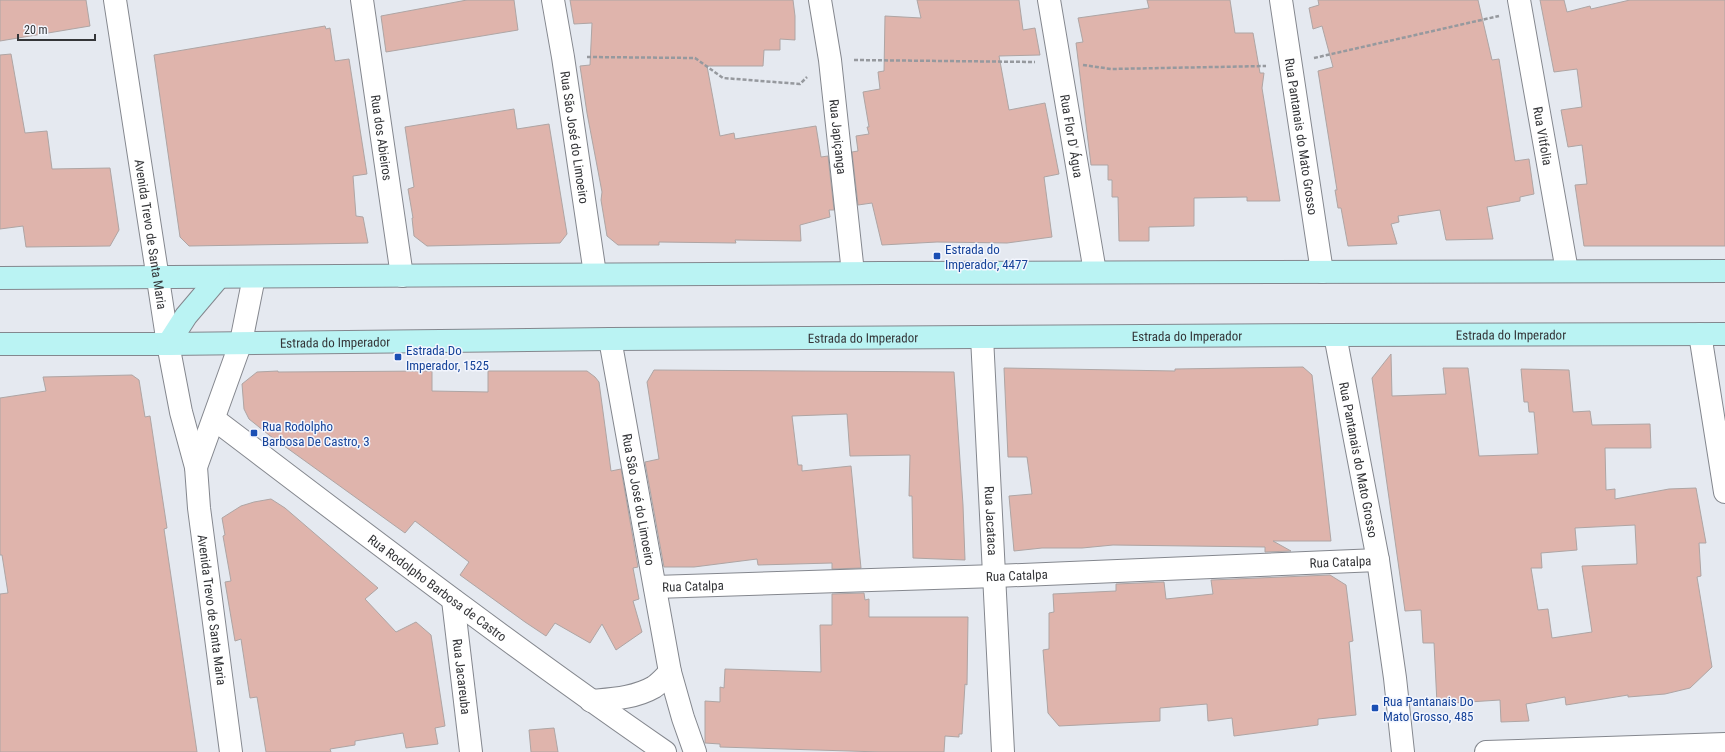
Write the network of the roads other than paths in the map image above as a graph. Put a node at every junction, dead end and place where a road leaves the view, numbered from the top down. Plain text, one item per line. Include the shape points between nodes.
1 (115, 0) edge
2 (362, 0) edge
3 (553, 0) edge
4 (820, 0) edge
5 (1049, 0) edge
6 (1281, 0) edge
7 (1519, 0) edge
8 (1567, 271) junction
9 (1725, 271) edge
10 (1095, 272) junction
11 (1322, 272) junction
12 (852, 273) junction
13 (595, 274) junction
14 (402, 276) junction
15 (158, 277) junction
16 (219, 277) junction
17 (254, 277) junction
18 (0, 278) edge
19 (1700, 334) junction
20 (1725, 334) edge
21 (1335, 335) junction
22 (982, 337) junction
23 (610, 339) junction
24 (241, 342) junction
25 (0, 344) edge
26 (168, 344) junction
27 (214, 419) junction
28 (196, 467) junction
29 (1725, 492) edge
30 (1378, 560) junction
31 (996, 576) junction
32 (655, 587) junction
33 (453, 600) junction
34 (670, 672) junction
35 (590, 701) junction
36 (1725, 744) edge
37 (231, 752) edge
38 (471, 752) edge
39 (665, 752) edge
40 (695, 752) edge
41 (1003, 752) edge
42 (1403, 752) edge
43 (1486, 752) edge

1 - 15 street, Avenida Trevo de Santa Maria
2 - 14 street, Rua dos Abieiros
3 - 13 street, Rua São José do Limoeiro
4 - 12 street, Rua Japiçanga via 830,60
5 - 10 street, Rua Flor D' Água
6 - 11 street, Rua Pantanais do Mato Grosso
7 - 8 street, Rua Vitfolia
8 - 9 main road
8 - 11 main road
10 - 11 main road
10 - 12 main road
12 - 13 main road
13 - 14 main road
14 - 17 main road
15 - 16 main road
15 - 18 main road
15 - 26 street, Avenida Trevo de Santa Maria
16 - 17 main road
16 - 26 main road via 186,316
17 - 24 street, Avenida Trevo de Santa Maria
19 - 20 main road, Estrada do Imperador
19 - 21 main road, Estrada do Imperador
19 - 29 street
21 - 22 main road, Estrada do Imperador
21 - 30 street, Rua Pantanais do Mato Grosso
22 - 23 main road, Estrada do Imperador
22 - 31 street, Rua Jacataca
23 - 24 main road, Estrada do Imperador
23 - 32 street, Rua São José do Limoeiro
24 - 26 main road, Estrada do Imperador
24 - 27 street, Avenida Trevo de Santa Maria
25 - 26 main road, Estrada do Imperador
26 - 28 street, Avenida Trevo de Santa Maria via 181,412
27 - 28 street, Avenida Trevo de Santa Maria
27 - 33 street, Rua Rodolpho Barbosa de Castro
28 - 37 street, Avenida Trevo de Santa Maria
30 - 31 street, Rua Catalpa
30 - 42 street, Rua Pantanais do Mato Grosso
31 - 32 street, Rua Catalpa
31 - 41 street, Rua Jacataca
32 - 34 street, Rua São José do Limoeiro
33 - 35 street, Rua Rodolpho Barbosa de Castro
33 - 38 street, Rua Jacareuba
34 - 35 street via 654,686 640,693
34 - 40 street, Rua São José do Limoeiro
35 - 39 street, Rua Rodolpho Barbosa de Castro
36 - 43 street

